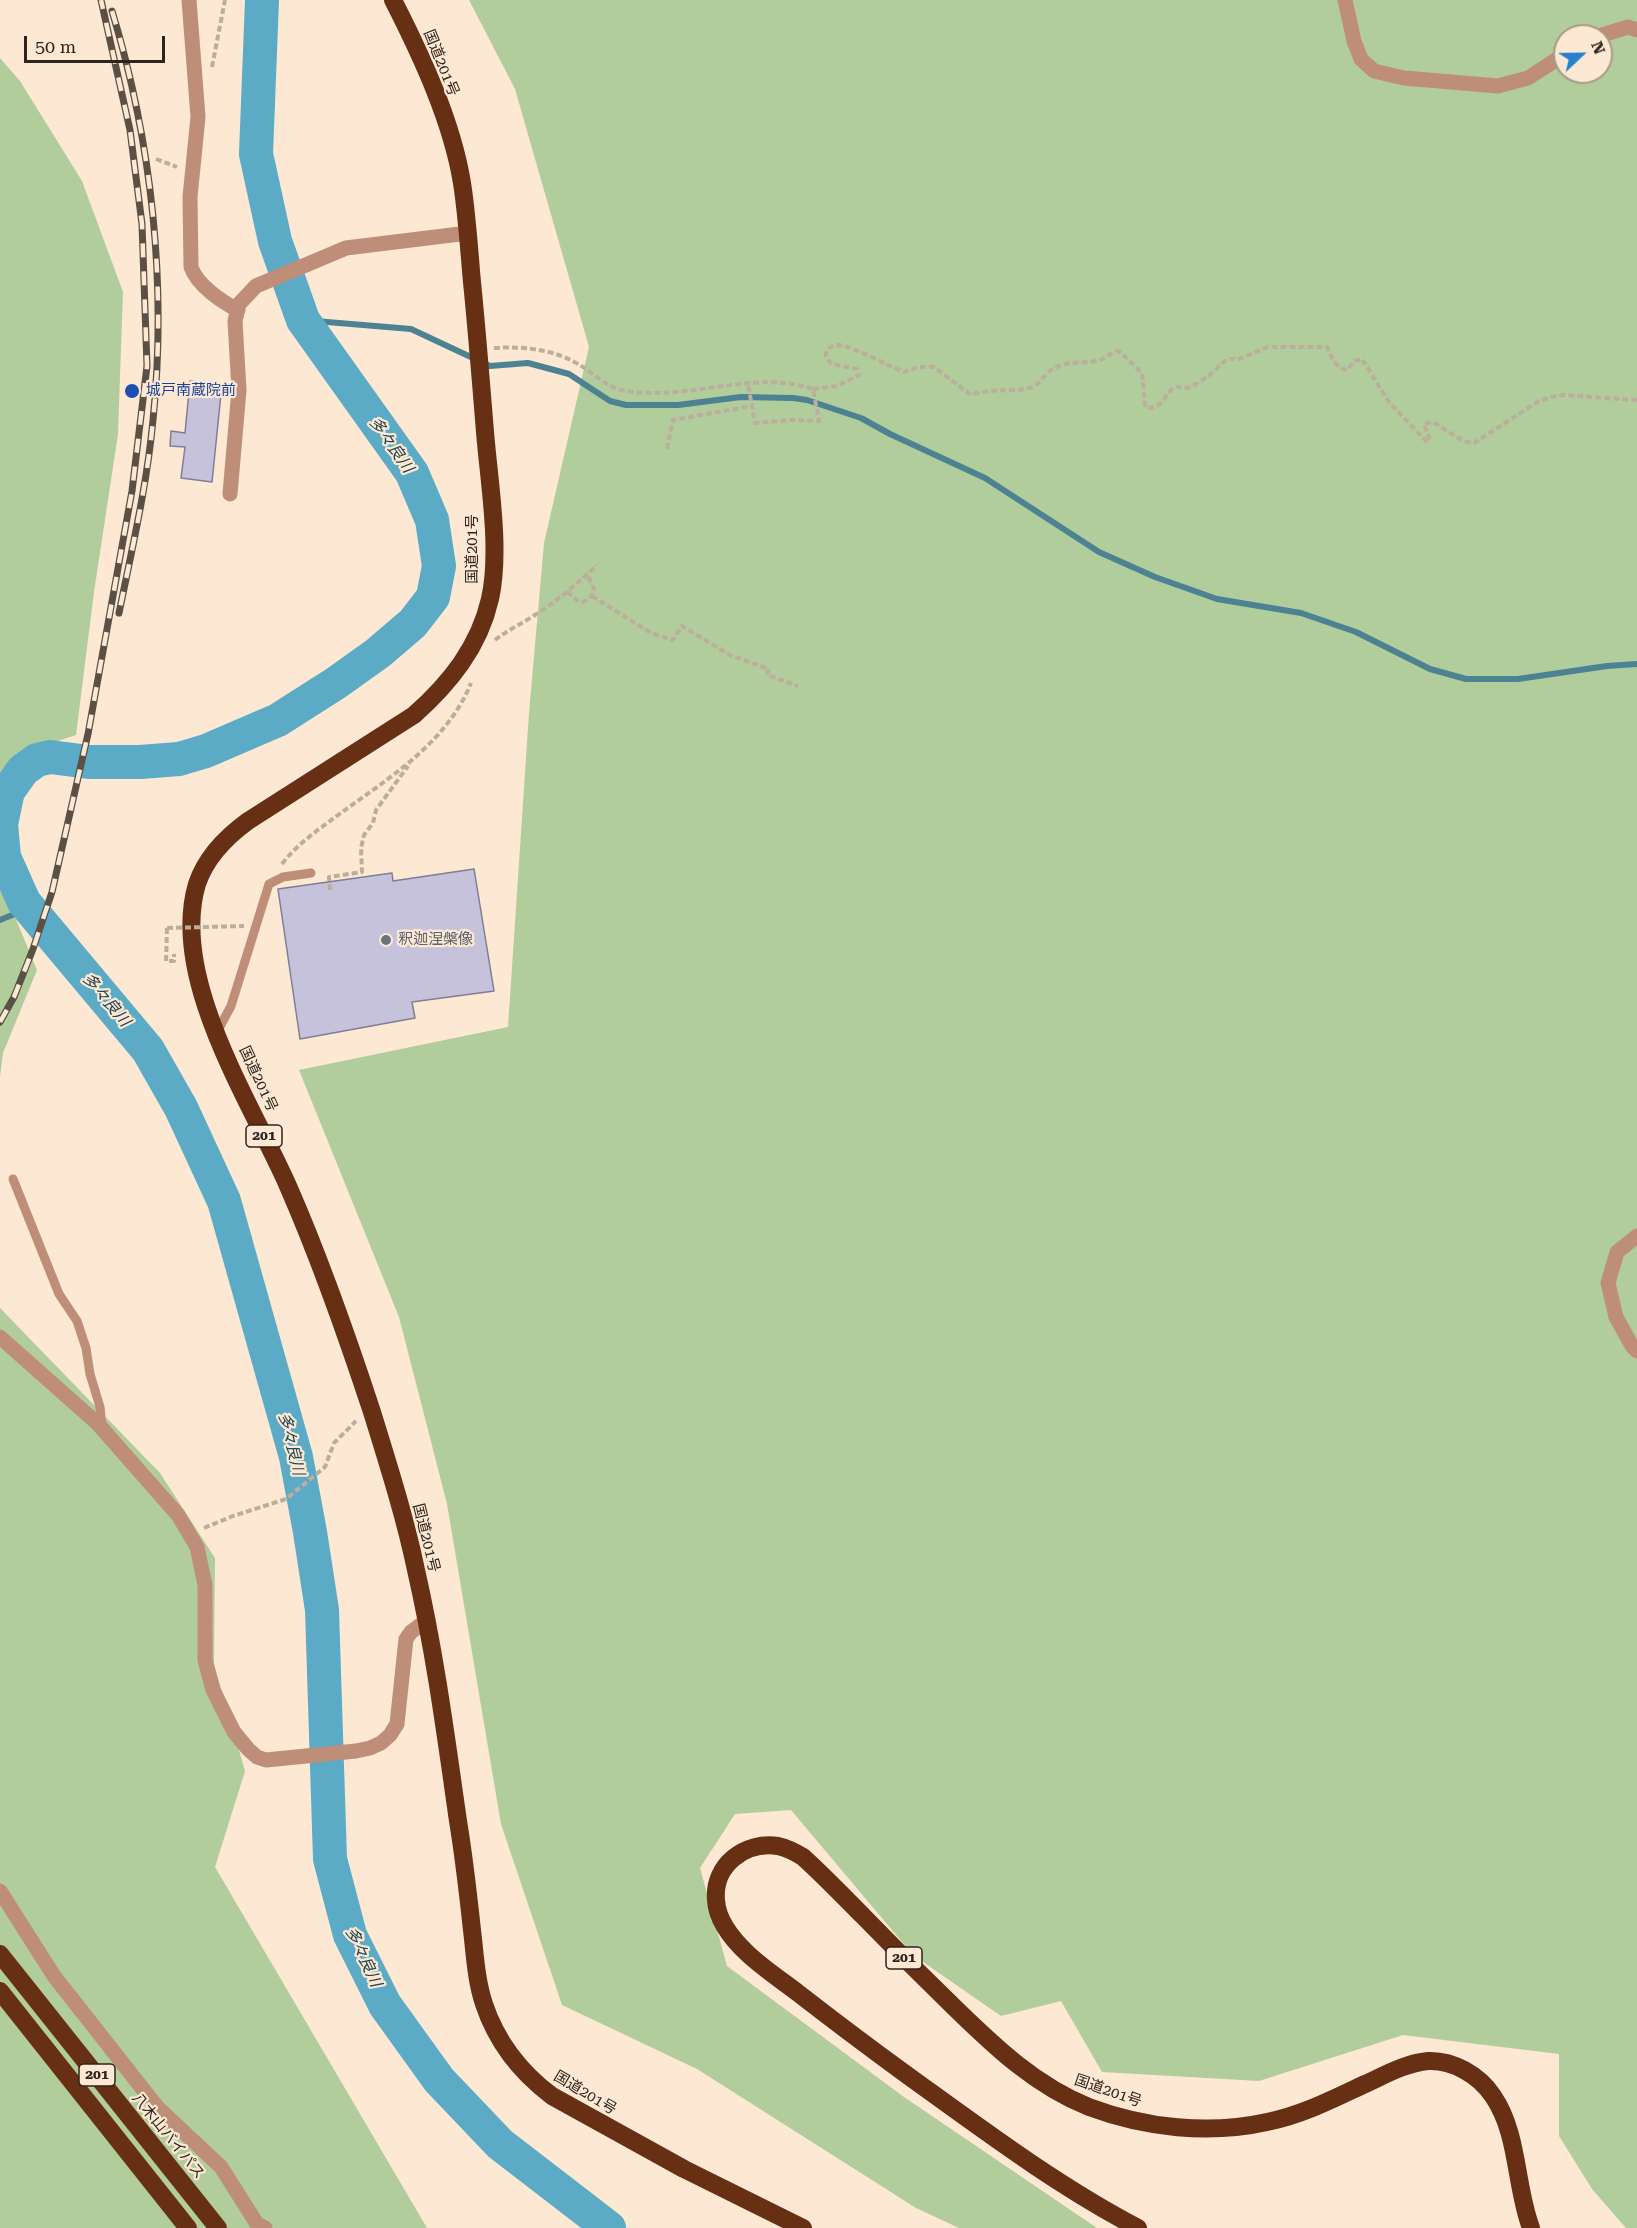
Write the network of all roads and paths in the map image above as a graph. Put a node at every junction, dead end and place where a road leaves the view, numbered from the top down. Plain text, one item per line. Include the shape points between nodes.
1 (189, 0) edge
2 (225, 0) edge
3 (393, 0) edge
4 (1345, 0) edge
5 (1637, 30) edge
6 (1613, 32) edge
7 (1553, 62) edge
8 (212, 69) dead end
9 (156, 159) dead end
10 (192, 173) junction
11 (468, 233) junction
12 (238, 310) junction
13 (478, 349) junction
14 (748, 384) junction
15 (813, 389) junction
16 (1637, 400) edge
17 (752, 406) junction
18 (667, 449) dead end
19 (230, 494) dead end
20 (587, 574) dead end
21 (567, 592) dead end
22 (592, 596) junction
23 (798, 686) dead end
24 (411, 762) dead end
25 (311, 873) dead end
26 (330, 890) dead end
27 (244, 926) dead end
28 (174, 949) dead end
29 (217, 1032) junction
30 (13, 1179) dead end
31 (1637, 1236) edge
32 (0, 1337) edge
33 (1637, 1351) edge
34 (371, 1410) junction
35 (102, 1429) junction
36 (190, 1535) junction
37 (427, 1620) junction
38 (0, 1891) edge
39 (0, 1954) edge
40 (0, 1991) edge
41 (183, 2222) edge
42 (218, 2228) edge
43 (265, 2228) edge
44 (803, 2228) edge
45 (1138, 2228) edge
46 (1531, 2228) edge

1 - 10 street via 198,117
2 - 8 path
3 - 11 highway, 国道201号 / 201 via 451,141 462,182
4 - 7 street via 1361,59 1374,71 1404,78 1498,86 1528,78
5 - 6 street via 1628,27
9 - 10 path
10 - 12 street via 191,267 194,275
11 - 12 street via 346,248 256,286
11 - 13 highway, 国道201号 / 201
12 - 19 street via 235,321 239,390
13 - 14 path via 534,348 578,364 613,388 626,391 686,392
13 - 29 highway, 国道201号 / 201 via 494,558 484,620 456,672 414,715 248,821 217,848 198,882 191,934 199,982
14 - 15 path via 782,382
14 - 17 path
15 - 16 path via 837,386 859,375 857,369 831,364 826,351 840,345 904,372 934,367 971,395 986,389 1033,387 1051,370 1074,361 1101,360 1117,351 1142,373 1145,404 1153,408 1172,389 1186,388 1210,376 1227,359 1237,360 1268,347 1315,346 1327,347 1342,369 1347,370 1354,361 1362,359 1389,402 1426,441 1430,440 1424,424 1432,422 1474,443 1539,401 1563,395
15 - 17 path via 819,421 755,423
17 - 18 path via 674,420
20 - 22 path via 594,589
21 - 22 path via 584,602
22 - 23 path via 651,633 673,640 682,626 730,655 769,669 767,675
24 - 26 path via 376,810 364,835 362,872 328,877
25 - 29 lane via 283,877 270,884 231,1006
27 - 28 path, bridge via 167,928 166,961 174,961
29 - 34 highway, 国道201号 / 201 via 288,1187
30 - 35 lane via 59,1294 77,1321 100,1407
31 - 33 street via 1617,1252 1608,1283 1616,1317
32 - 35 street
34 - 36 path via 334,1443 324,1467 286,1499
34 - 37 highway, 国道201号 / 201
35 - 36 street via 178,1515
36 - 37 street via 197,1547 205,1585 205,1660 213,1690 234,1732 257,1757 298,1758 356,1751 381,1743 397,1724 406,1639
37 - 44 highway, 国道201号 / 201 via 459,1822 476,1968 483,2001 505,2049 535,2084 578,2112
38 - 43 street via 54,1976 157,2107 221,2167 257,2224
39 - 42 highway, 八木山バイパス / 201
40 - 41 highway, 201
45 - 46 highway, 国道201号 / 201 via 1052,2179 855,2038 747,1954 722,1921 716,1902 716,1888 726,1864 736,1855 760,1846 788,1849 803,1857 990,2042 1022,2068 1063,2095 1132,2120 1200,2129 1266,2122 1319,2106 1411,2065 1428,2061 1465,2070 1493,2096 1503,2116

